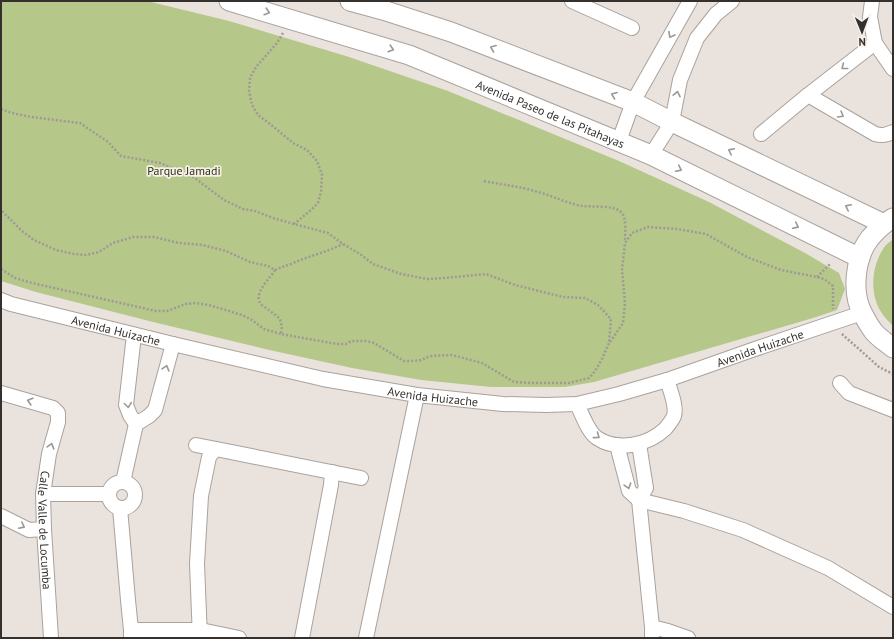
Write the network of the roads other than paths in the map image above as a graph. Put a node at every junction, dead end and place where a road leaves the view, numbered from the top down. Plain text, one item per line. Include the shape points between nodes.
1 (229, 1) edge
2 (350, 1) edge
3 (572, 1) edge
4 (690, 1) edge
5 (732, 1) edge
6 (872, 1) edge
7 (632, 28) dead end
8 (875, 42) junction
9 (893, 69) edge
10 (808, 95) junction
11 (633, 102) junction
12 (672, 122) junction
13 (893, 132) edge
14 (761, 134) dead end
15 (619, 142) junction
16 (651, 155) junction
17 (888, 221) edge
18 (860, 258) junction
19 (1, 300) edge
20 (862, 313) junction
21 (134, 335) junction
22 (173, 344) junction
23 (893, 348) edge
24 (668, 380) junction
25 (840, 383) dead end
26 (1, 392) edge
27 (417, 395) junction
28 (577, 404) junction
29 (893, 410) edge
30 (136, 424) junction
31 (639, 444) junction
32 (196, 445) dead end
33 (617, 445) junction
34 (215, 449) junction
35 (332, 472) junction
36 (362, 478) dead end
37 (123, 482) junction
38 (43, 494) junction
39 (108, 494) junction
40 (639, 500) junction
41 (120, 508) junction
42 (1, 516) edge
43 (44, 529) junction
44 (893, 607) edge
45 (652, 633) edge
46 (131, 634) edge
47 (200, 634) edge
48 (51, 638) edge
49 (239, 638) edge
50 (302, 638) edge
51 (366, 638) edge
52 (688, 638) edge

1 -> 15 street, Avenida Paseo de las Pitahayas via 409,54
11 -> 2 street via 451,32
3 - 7 street
4 -> 11 street
12 -> 5 street via 680,80 697,38 716,14
6 - 8 street via 870,17
8 - 9 street
8 -> 10 street
10 -> 13 street via 875,134
10 - 14 street
11 - 12 street
11 - 15 street
12 - 16 street
17 -> 12 street
15 - 16 street, Avenida Paseo de las Pitahayas
16 -> 18 street, Avenida Paseo de las Pitahayas
17 - 18 street via 869,239
18 - 20 street via 856,276 857,295
19 - 21 street, Avenida Huizache
20 - 23 street via 875,333
20 - 24 street, Avenida Huizache
21 - 22 street, Avenida Huizache
21 -> 30 street via 126,405
22 - 27 street, Avenida Huizache via 323,379
30 -> 22 street via 155,410
24 - 28 street, Avenida Huizache
24 - 31 street via 675,408 674,416 661,432
25 - 29 street via 849,393
38 -> 26 street, Calle Valle de Locumba via 58,413 53,408
27 - 28 street, Avenida Huizache via 503,404
27 - 51 street
28 -> 33 street via 592,433 597,438
30 - 37 street
31 - 33 street
31 - 40 street via 646,488
32 - 34 street
33 -> 40 street via 629,491
34 - 35 street
34 - 47 street via 209,457 201,496 197,564
35 - 36 street
35 - 50 street
37 - 39 street via 113,485
37 - 41 street via 132,487 135,496 130,505
38 - 39 street
38 - 43 street, Calle Valle de Locumba
39 - 41 street via 111,503
40 - 44 street via 743,530 828,568
40 - 45 street
41 - 46 street
42 -> 43 street via 29,530
43 - 48 street, Calle Valle de Locumba
45 - 52 street via 668,631
46 - 47 street
47 - 49 street

